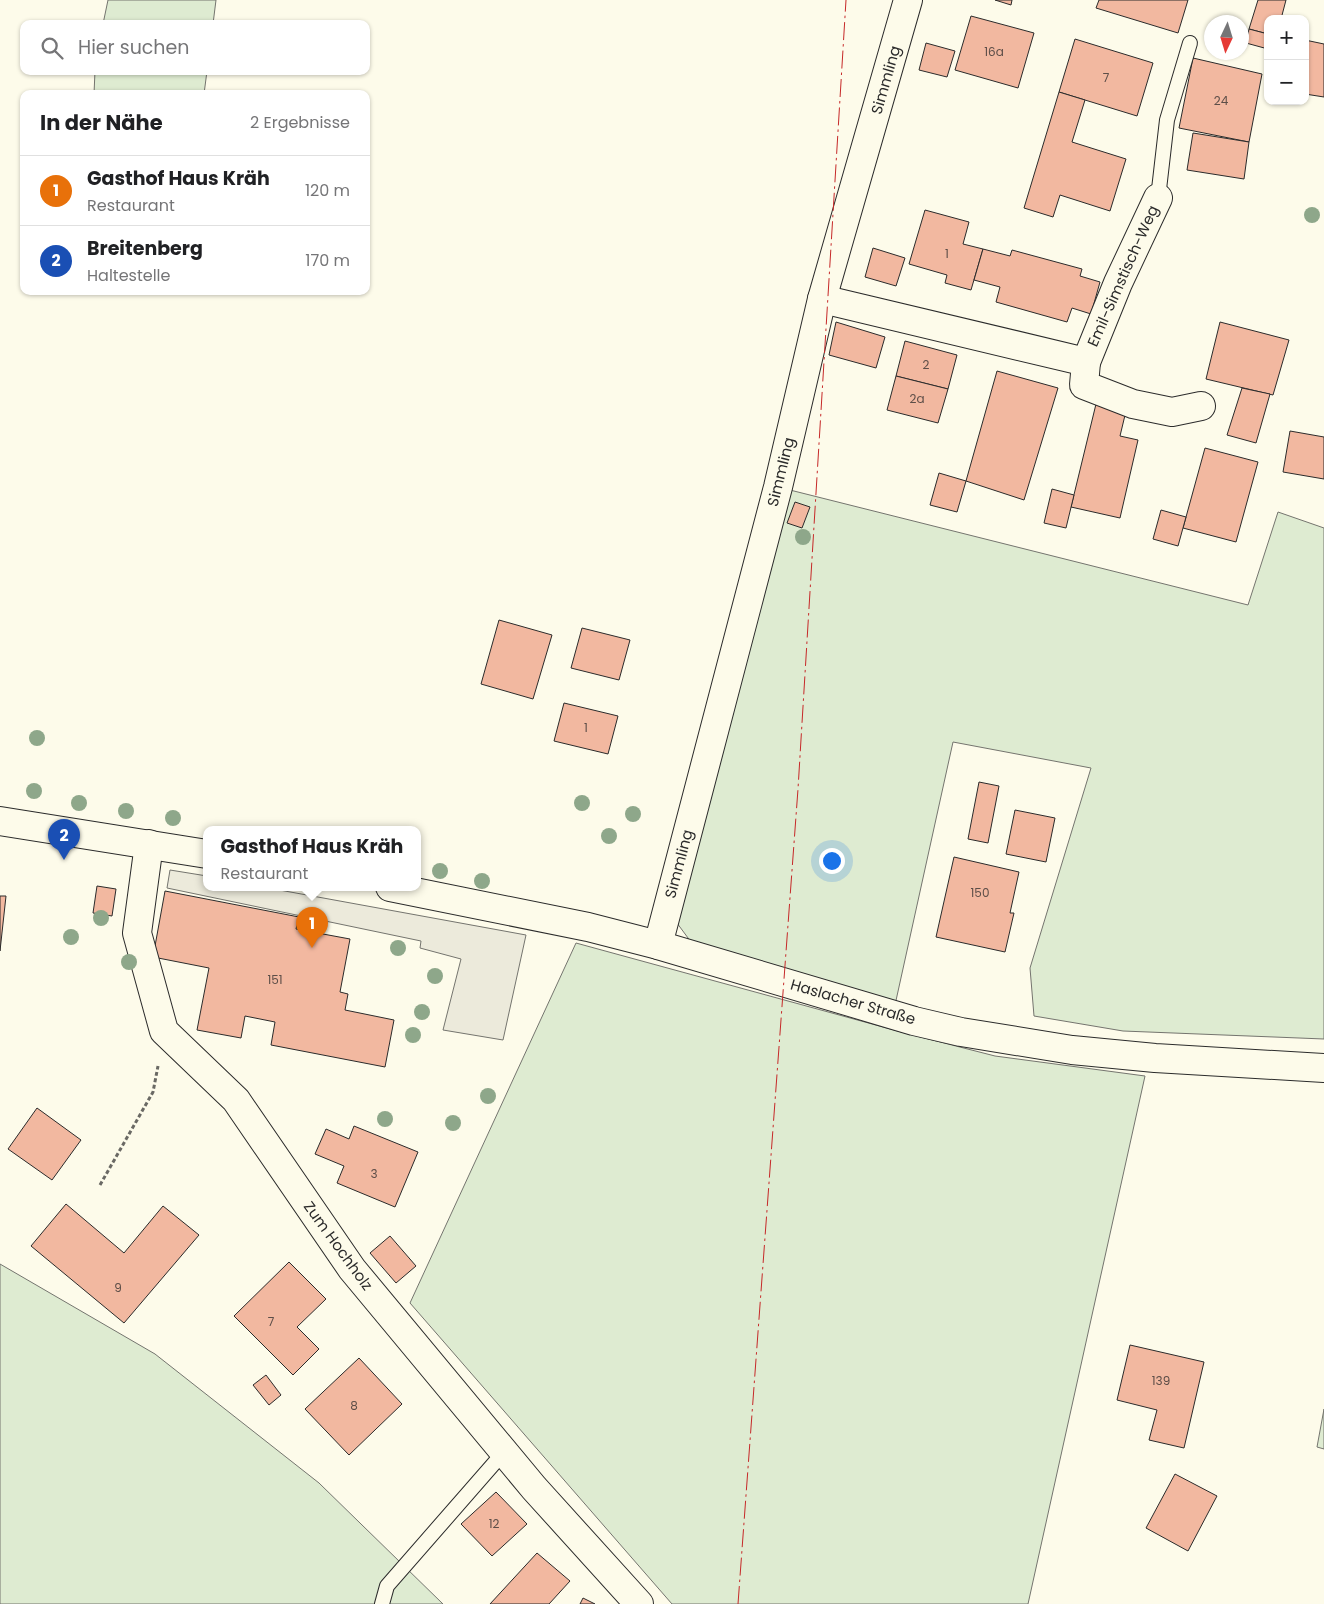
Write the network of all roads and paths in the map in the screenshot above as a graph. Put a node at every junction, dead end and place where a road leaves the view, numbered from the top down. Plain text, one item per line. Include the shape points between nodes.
1 (908, 0) edge
2 (1190, 43) dead end
3 (1158, 198) joint
4 (822, 299) junction
5 (1086, 362) junction
6 (1201, 406) dead end
7 (0, 821) edge
8 (149, 844) junction
9 (203, 853) edge
10 (410, 891) edge
11 (658, 944) junction
12 (164, 1031) junction
13 (1324, 1068) edge
14 (100, 1185) dead end
15 (504, 1452) junction
16 (382, 1604) edge
17 (639, 1604) edge

1 - 4 street, Simmling
2 - 3 lane, Emil-Simstisch-Weg via 1167,120
3 - 5 street, Emil-Simstisch-Weg
4 - 5 street, Emil-Simstisch-Weg
4 - 11 street, Simmling via 778,487
5 - 6 street, Emil-Simstisch-Weg via 1084,385 1125,401 1172,412
7 - 8 street
8 - 9 street
8 - 12 street via 137,933
10 - 11 street, Haslacher Straße via 588,926
11 - 13 street, Haslacher Straße via 914,1021 962,1032 1072,1050
12 - 14 path via 154,1092
12 - 15 street, Zum Hochholz via 236,1100 352,1269
15 - 16 lane via 387,1586
15 - 17 street, Zum Hochholz

